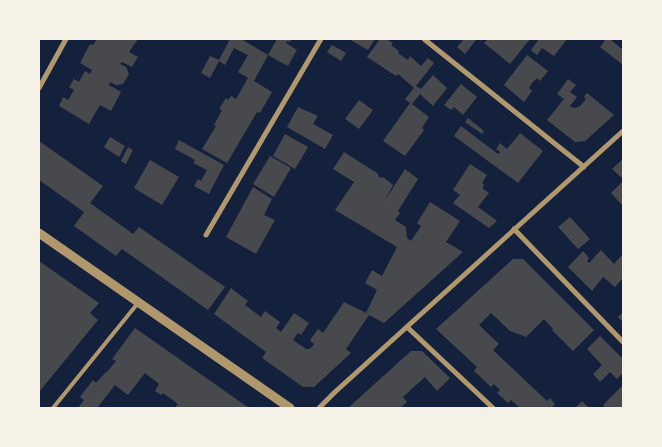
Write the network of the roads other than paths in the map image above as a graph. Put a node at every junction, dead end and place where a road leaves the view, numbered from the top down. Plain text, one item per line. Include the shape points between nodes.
1 (66, 39) edge
2 (322, 39) edge
3 (424, 39) edge
4 (39, 88) edge
5 (623, 131) edge
6 (584, 167) junction
7 (514, 230) junction
8 (39, 233) edge
9 (206, 234) dead end
10 (139, 302) junction
11 (407, 327) junction
12 (623, 342) edge
13 (53, 408) edge
14 (290, 408) edge
15 (319, 408) edge
16 (493, 408) edge

1 - 4 street
2 - 9 street
3 - 6 street
5 - 6 street
6 - 7 street
7 - 11 street
7 - 12 street
8 - 10 street
10 - 13 lane
10 - 14 street
11 - 15 street
11 - 16 street

